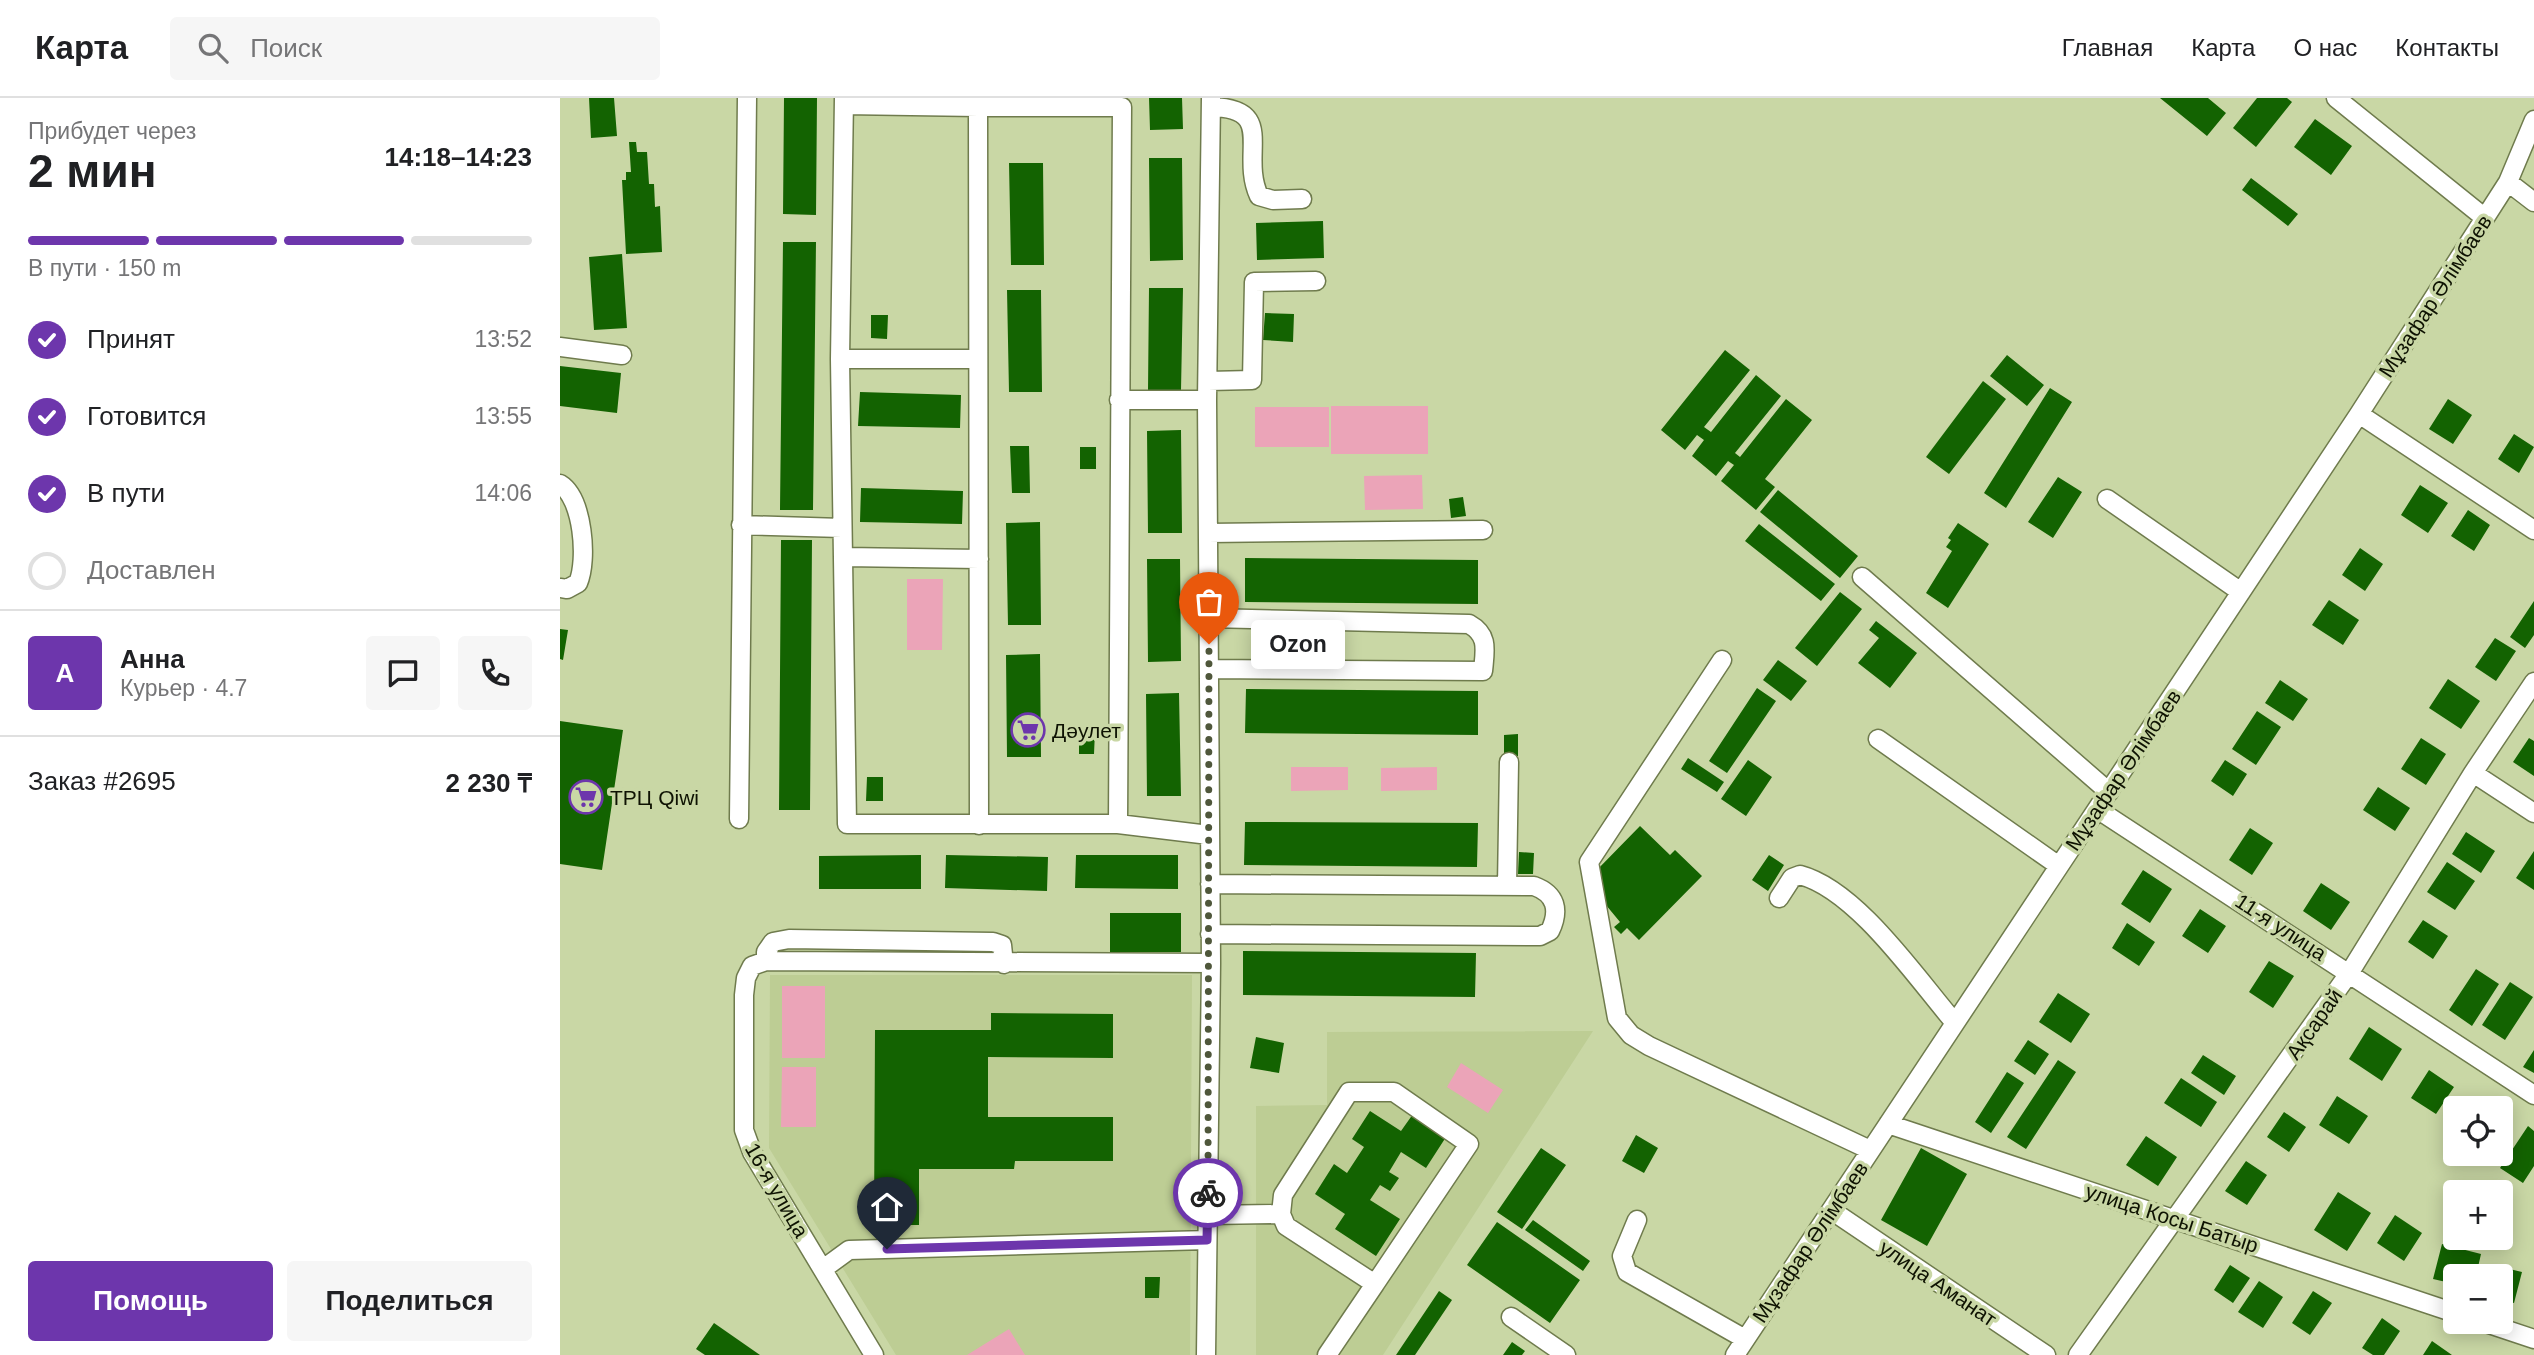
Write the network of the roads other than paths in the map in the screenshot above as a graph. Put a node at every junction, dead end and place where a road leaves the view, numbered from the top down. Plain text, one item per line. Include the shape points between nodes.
1 (747, 98) edge
2 (2336, 98) edge
3 (844, 102) edge
4 (1122, 103) edge
5 (1211, 103) edge
6 (978, 107) junction
7 (2534, 120) edge
8 (2508, 182) junction
9 (1302, 199) dead end
10 (2534, 202) edge
11 (2484, 218) junction
12 (1316, 281) dead end
13 (560, 347) edge
14 (622, 355) dead end
15 (840, 359) junction
16 (977, 359) junction
17 (1208, 381) junction
18 (1119, 400) junction
19 (1207, 400) junction
20 (2359, 414) junction
21 (560, 484) edge
22 (2107, 499) dead end
23 (741, 525) junction
24 (842, 528) junction
25 (1483, 530) dead end
26 (2534, 530) edge
27 (1208, 533) junction
28 (845, 557) junction
29 (979, 559) junction
30 (1862, 577) dead end
31 (560, 588) edge
32 (2241, 592) junction
33 (1209, 618) junction
34 (1722, 660) dead end
35 (1209, 669) junction
36 (2534, 682) edge
37 (1878, 739) dead end
38 (1509, 762) dead end
39 (2473, 773) junction
40 (2109, 792) junction
41 (2097, 809) junction
42 (2534, 813) edge
43 (739, 819) dead end
44 (1118, 824) junction
45 (979, 825) junction
46 (1209, 835) junction
47 (2059, 866) junction
48 (1210, 884) junction
49 (1507, 886) junction
50 (1779, 898) dead end
51 (1210, 934) junction
52 (1211, 964) junction
53 (2350, 972) junction
54 (1955, 1023) junction
55 (2534, 1095) edge
56 (1888, 1124) junction
57 (1870, 1150) junction
58 (1830, 1210) junction
59 (1281, 1214) junction
60 (1208, 1215) junction
61 (2177, 1219) junction
62 (1637, 1220) dead end
63 (1207, 1240) junction
64 (823, 1269) junction
65 (1375, 1284) junction
66 (2443, 1309) edge
67 (1511, 1317) dead end
68 (2513, 1332) edge
69 (1745, 1339) junction
70 (2534, 1339) edge
71 (874, 1355) edge
72 (1206, 1355) edge
73 (1327, 1355) edge
74 (1566, 1355) edge
75 (1735, 1355) edge
76 (2046, 1355) edge
77 (2078, 1355) edge

1 - 23 street
2 - 11 street
3 - 6 street
3 - 15 street
4 - 6 street
4 - 18 street
5 - 9 street via 1235,107 1247,115 1252,127 1252,181 1259,196
5 - 17 street
6 - 16 street
7 - 8 street, Мұзафар Әлімбаев
8 - 10 street
8 - 11 street, Мұзафар Әлімбаев
11 - 20 street, Мұзафар Әлімбаев
12 - 17 street via 1254,282 1252,380
13 - 14 street
15 - 16 street
15 - 24 street
16 - 29 street
17 - 19 street
18 - 19 street
18 - 44 street
19 - 27 street
20 - 26 street
20 - 32 street, Мұзафар Әлімбаев
21 - 31 street via 578,505 583,571 578,583
22 - 32 street
23 - 24 street
23 - 43 street
24 - 28 street
25 - 27 street
27 - 33 street
28 - 29 street
28 - 45 street via 847,824
29 - 45 street
30 - 40 street
32 - 40 street, Мұзафар Әлімбаев
33 - 35 street
33 - 35 street via 1469,624 1485,639 1483,671
34 - 57 street via 1589,862 1617,1017 1631,1035 1649,1046
35 - 46 street
36 - 39 street, Ақсарай
37 - 47 street
38 - 49 street
39 - 42 street
39 - 53 street, Ақсарай
40 - 41 street, Мұзафар Әлімбаев
41 - 47 street, Мұзафар Әлімбаев
41 - 53 street, 11-я улица
44 - 45 street
44 - 46 street
46 - 48 street
47 - 54 street, Мұзафар Әлімбаев
48 - 49 street
48 - 51 street
49 - 51 street via 1547,890 1555,901 1550,931 1540,936
50 - 54 street via 1800,875 1842,897 1863,914
51 - 52 street
52 - 60 street
52 - 64 street, 16-я улица via 759,964 746,978 744,995 744,1130 752,1152
53 - 55 street, 11-я улица
53 - 61 street, Ақсарай
54 - 56 street, Мұзафар Әлімбаев
56 - 57 street, Мұзафар Әлімбаев
56 - 61 street, улица Косы Батыр
57 - 58 street, Мұзафар Әлімбаев
58 - 69 street, Мұзафар Әлімбаев
58 - 76 street, улица Аманат
59 - 60 street
59 - 65 street via 1286,1226
59 - 65 street via 1283,1195 1349,1092 1394,1092 1469,1144
60 - 63 street
61 - 66 street, улица Косы Батыр
61 - 77 street, Ақсарай
62 - 69 street via 1622,1256 1627,1272
63 - 64 street via 849,1250
63 - 72 street
64 - 71 street, 16-я улица
65 - 73 street
67 - 74 street
68 - 70 street
69 - 75 street, Мұзафар Әлімбаев

